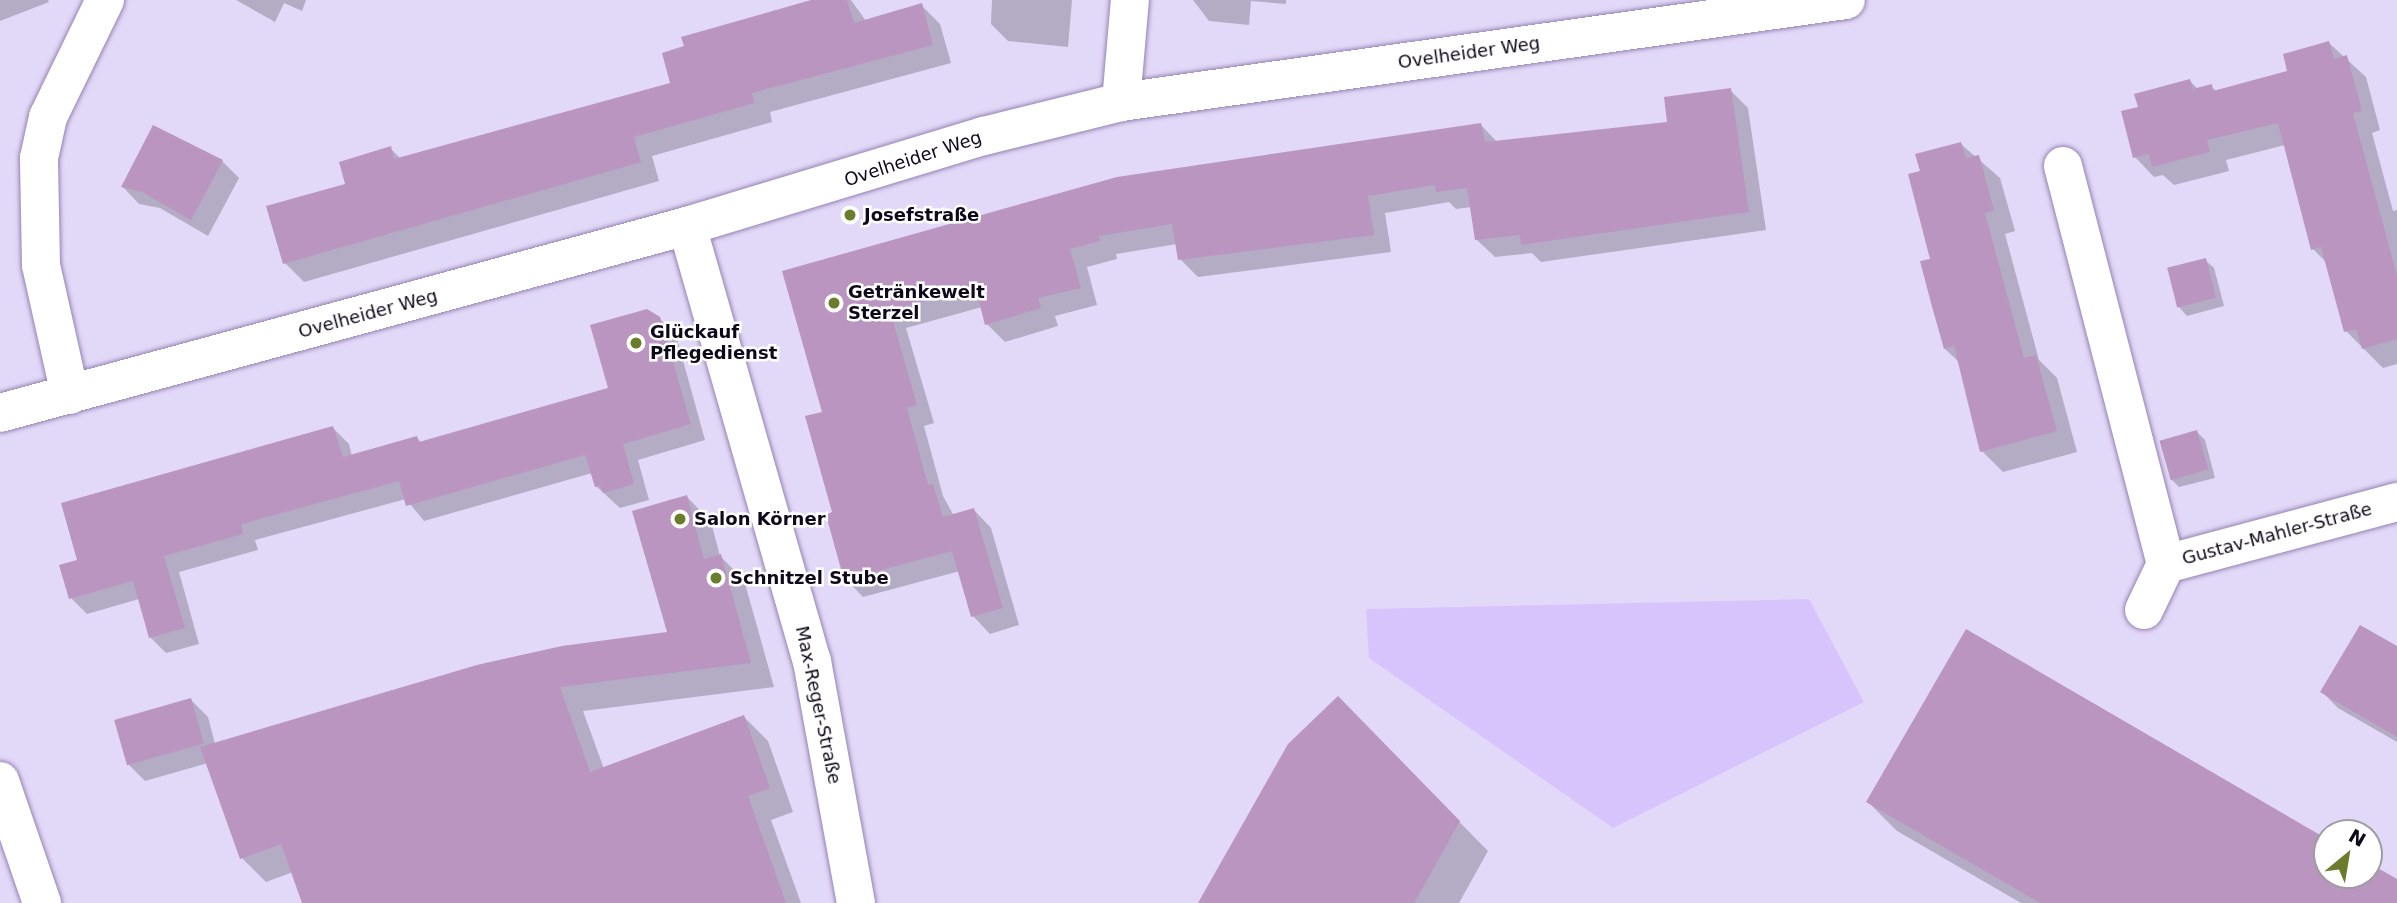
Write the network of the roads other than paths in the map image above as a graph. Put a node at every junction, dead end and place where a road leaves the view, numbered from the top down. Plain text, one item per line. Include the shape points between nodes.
1 (105, 0) edge
2 (1130, 0) edge
3 (1846, 0) edge
4 (1121, 102) junction
5 (2063, 166) dead end
6 (687, 226) junction
7 (70, 395) junction
8 (0, 413) edge
9 (2397, 502) edge
10 (2166, 564) junction
11 (2144, 610) dead end
12 (0, 781) edge
13 (42, 903) edge
14 (856, 903) edge

1 - 7 street via 48,117 39,158 41,265
2 - 4 street
3 - 4 street, Ovelheider Weg
4 - 6 street, Ovelheider Weg via 984,136
5 - 10 street
6 - 7 street, Ovelheider Weg
6 - 14 street, Max-Reger-Straße via 812,661
7 - 8 street, Ovelheider Weg
9 - 10 street, Gustav-Mahler-Straße
10 - 11 street, Gustav-Mahler-Straße
12 - 13 street

